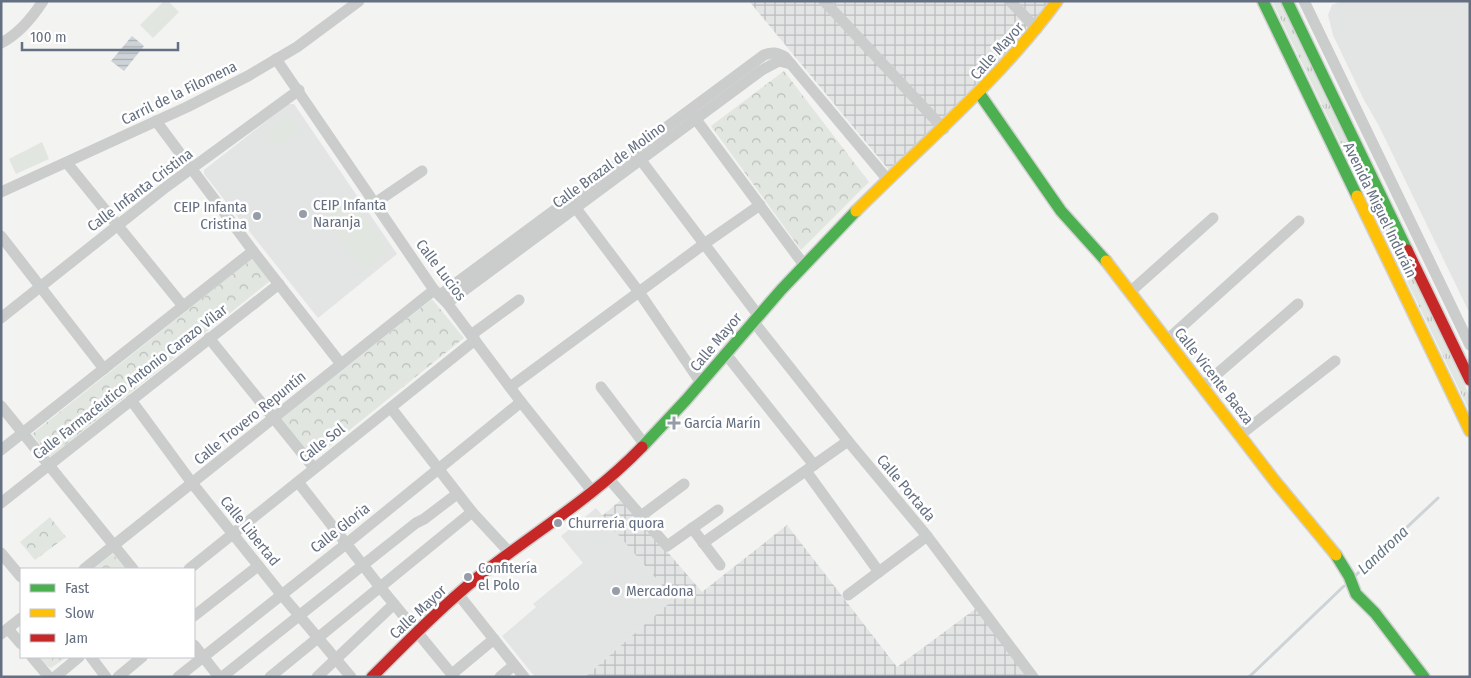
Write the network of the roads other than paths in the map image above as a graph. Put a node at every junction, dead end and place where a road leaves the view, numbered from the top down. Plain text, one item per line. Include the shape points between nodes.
1 (43, 1) edge
2 (359, 1) edge
3 (824, 1) edge
4 (1010, 1) edge
5 (1057, 1) edge
6 (1263, 1) edge
7 (1287, 1) edge
8 (1306, 2) edge
9 (1037, 29) junction
10 (1, 43) edge
11 (276, 59) junction
12 (299, 90) junction
13 (979, 94) junction
14 (693, 115) junction
15 (156, 121) junction
16 (944, 129) junction
17 (638, 156) junction
18 (66, 163) junction
19 (191, 169) junction
20 (422, 171) dead end
21 (888, 180) junction
22 (1, 192) edge
23 (375, 203) junction
24 (573, 204) junction
25 (760, 205) junction
26 (1213, 218) dead end
27 (1299, 221) dead end
28 (117, 226) junction
29 (1, 236) edge
30 (704, 244) junction
31 (253, 251) junction
32 (804, 265) junction
33 (278, 284) junction
34 (40, 287) junction
35 (639, 292) junction
36 (1130, 292) junction
37 (441, 296) junction
38 (519, 300) dead end
39 (1298, 304) dead end
40 (183, 306) junction
41 (1, 318) edge
42 (756, 318) junction
43 (209, 338) junction
44 (473, 338) junction
45 (1167, 340) junction
46 (1470, 345) edge
47 (725, 353) junction
48 (1335, 361) dead end
49 (341, 364) junction
50 (104, 369) junction
51 (1470, 380) edge
52 (701, 383) junction
53 (1203, 386) junction
54 (510, 387) junction
55 (601, 388) dead end
56 (131, 400) junction
57 (521, 402) junction
58 (1, 406) edge
59 (391, 408) junction
60 (274, 418) junction
61 (1470, 431) edge
62 (23, 433) junction
63 (1240, 435) junction
64 (848, 441) junction
65 (645, 445) junction
66 (1, 450) edge
67 (49, 465) junction
68 (314, 468) junction
69 (810, 468) junction
70 (438, 469) junction
71 (609, 479) junction
72 (298, 482) junction
73 (192, 483) junction
74 (684, 484) dead end
75 (593, 492) junction
76 (457, 494) junction
77 (1, 503) edge
78 (718, 510) dead end
79 (472, 512) junction
80 (642, 516) junction
81 (692, 528) junction
82 (232, 534) junction
83 (927, 536) junction
84 (703, 543) junction
85 (346, 544) junction
86 (114, 546) junction
87 (1, 553) edge
88 (510, 553) junction
89 (363, 565) junction
90 (720, 565) dead end
91 (258, 566) junction
92 (85, 568) edge
93 (133, 568) edge
94 (189, 568) edge
95 (879, 572) junction
96 (20, 576) edge
97 (380, 587) junction
98 (281, 594) junction
99 (458, 594) junction
100 (848, 595) dead end
101 (394, 604) junction
102 (195, 615) edge
103 (299, 616) junction
104 (20, 619) edge
105 (5, 631) edge
106 (417, 632) junction
107 (318, 638) junction
108 (494, 639) junction
109 (20, 643) edge
110 (195, 646) edge
111 (203, 657) junction
112 (33, 658) edge
113 (78, 658) edge
114 (92, 658) edge
115 (141, 658) edge
116 (336, 659) junction
117 (514, 664) junction
118 (453, 676) edge
119 (49, 677) edge
120 (55, 677) edge
121 (106, 677) edge
122 (118, 677) edge
123 (178, 677) edge
124 (221, 677) edge
125 (270, 677) edge
126 (317, 677) edge
127 (351, 677) edge
128 (372, 677) edge
129 (500, 677) edge
130 (524, 677) edge
131 (1033, 677) edge
132 (1424, 677) edge

1 - 10 street via 32,18
2 - 11 street, Carril de la Filomena
3 - 16 street
4 - 9 street
5 - 9 main road, Calle Mayor
6 - 61 main road, Avenida Miguel Induráin
7 - 51 main road, Avenida Miguel Induráin
8 - 46 street
9 - 13 main road, Calle Mayor
11 - 12 street, Calle Lucios
11 - 15 street, Carril de la Filomena
12 - 19 street, Calle Infanta Cristina
12 - 23 street, Calle Lucios
13 - 16 main road, Calle Mayor
13 - 36 main road, Calle Vicente Baeza via 1061,211
14 - 17 street, Calle Trovero Repuntín
14 - 21 street, Calle Trovero Repuntín via 764,55 774,52 791,64
14 - 25 street
15 - 18 street, Carril de la Filomena
15 - 19 street
16 - 21 main road, Calle Mayor
17 - 24 street, Calle Trovero Repuntín
17 - 30 street, Calle Portada
18 - 22 street, Carril de la Filomena
18 - 28 street
19 - 28 street, Calle Infanta Cristina
19 - 31 street
20 - 23 street
21 - 32 main road, Calle Mayor
23 - 37 street, Calle Lucios
24 - 35 street
24 - 37 street, Calle Trovero Repuntín
25 - 30 street
25 - 32 street
26 - 36 street
27 - 45 street
28 - 34 street, Calle Infanta Cristina
28 - 40 street
29 - 34 street
30 - 35 street
30 - 42 street, Calle Portada
31 - 33 street
31 - 40 street
32 - 42 main road, Calle Mayor
33 - 43 street, Calle Farmacéutico Antonio Carazo Vilar
33 - 49 street
34 - 41 street, Calle Infanta Cristina
34 - 50 street
35 - 52 street
35 - 54 street
36 - 45 main road, Calle Vicente Baeza
37 - 44 street, Calle Lucios
37 - 49 street, Calle Trovero Repuntín
38 - 44 street, Calle Sol
39 - 53 street
40 - 50 street
42 - 47 main road, Calle Mayor
42 - 64 street, Calle Portada
43 - 56 street, Calle Farmacéutico Antonio Carazo Vilar
43 - 60 street
44 - 54 street, Calle Lucios
44 - 59 street, Calle Sol
45 - 53 main road, Calle Vicente Baeza
47 - 52 main road, Calle Mayor
47 - 69 street
48 - 63 street
49 - 60 street, Calle Trovero Repuntín
50 - 62 street
52 - 65 main road, Calle Mayor
53 - 63 main road, Calle Vicente Baeza
54 - 57 street, Calle Lucios
55 - 65 street
56 - 67 street, Calle Farmacéutico Antonio Carazo Vilar
56 - 73 street, Calle Libertad
57 - 70 street, Calle Gloria
57 - 75 street, Calle Lucios
58 - 62 street
59 - 68 street, Calle Sol
59 - 70 street
60 - 68 street
60 - 73 street, Calle Trovero Repuntín
62 - 66 street
62 - 67 street
63 - 132 main road, Calle Vicente Baeza via 1334,552 1356,594 1375,613
64 - 69 street
64 - 83 street, Calle Portada
65 - 71 main road, Calle Mayor
67 - 77 street, Calle Farmacéutico Antonio Carazo Vilar
67 - 86 street
68 - 72 street, Calle Sol
69 - 84 street
69 - 95 street
70 - 76 street
70 - 85 street, Calle Gloria
71 - 75 main road, Calle Mayor
71 - 80 street
72 - 82 street, Calle Sol
72 - 85 street
73 - 82 street, Calle Libertad
73 - 86 street, Calle Trovero Repuntín
74 - 80 street
75 - 88 main road, Calle Mayor
76 - 79 street
76 - 89 street
78 - 81 street
79 - 88 street
79 - 97 street
80 - 81 street via 667,546
81 - 84 street
82 - 91 street, Calle Libertad
82 - 94 street, Calle Sol
83 - 95 street
83 - 131 street, Calle Portada
84 - 90 street
85 - 89 street
85 - 98 street, Calle Gloria
86 - 92 street, Calle Trovero Repuntín
86 - 93 street
87 - 96 street
88 - 99 main road, Calle Mayor
89 - 97 street
89 - 103 street
91 - 98 street, Calle Libertad
91 - 102 street
95 - 100 street
97 - 101 street
97 - 107 street
98 - 103 street, Calle Libertad
98 - 111 street, Calle Gloria
99 - 106 main road, Calle Mayor
99 - 108 street
101 - 106 street
101 - 116 street
103 - 107 street, Calle Libertad
103 - 124 street
104 - 105 street
105 - 109 street
106 - 118 street
106 - 128 main road, Calle Mayor
107 - 116 street, Calle Libertad
107 - 125 street
108 - 117 street
108 - 118 street
110 - 111 street
111 - 123 street, Calle Gloria
111 - 124 street
112 - 119 street
113 - 120 street
114 - 121 street
115 - 122 street
116 - 126 street
116 - 127 street, Calle Libertad
117 - 129 street
117 - 130 street

